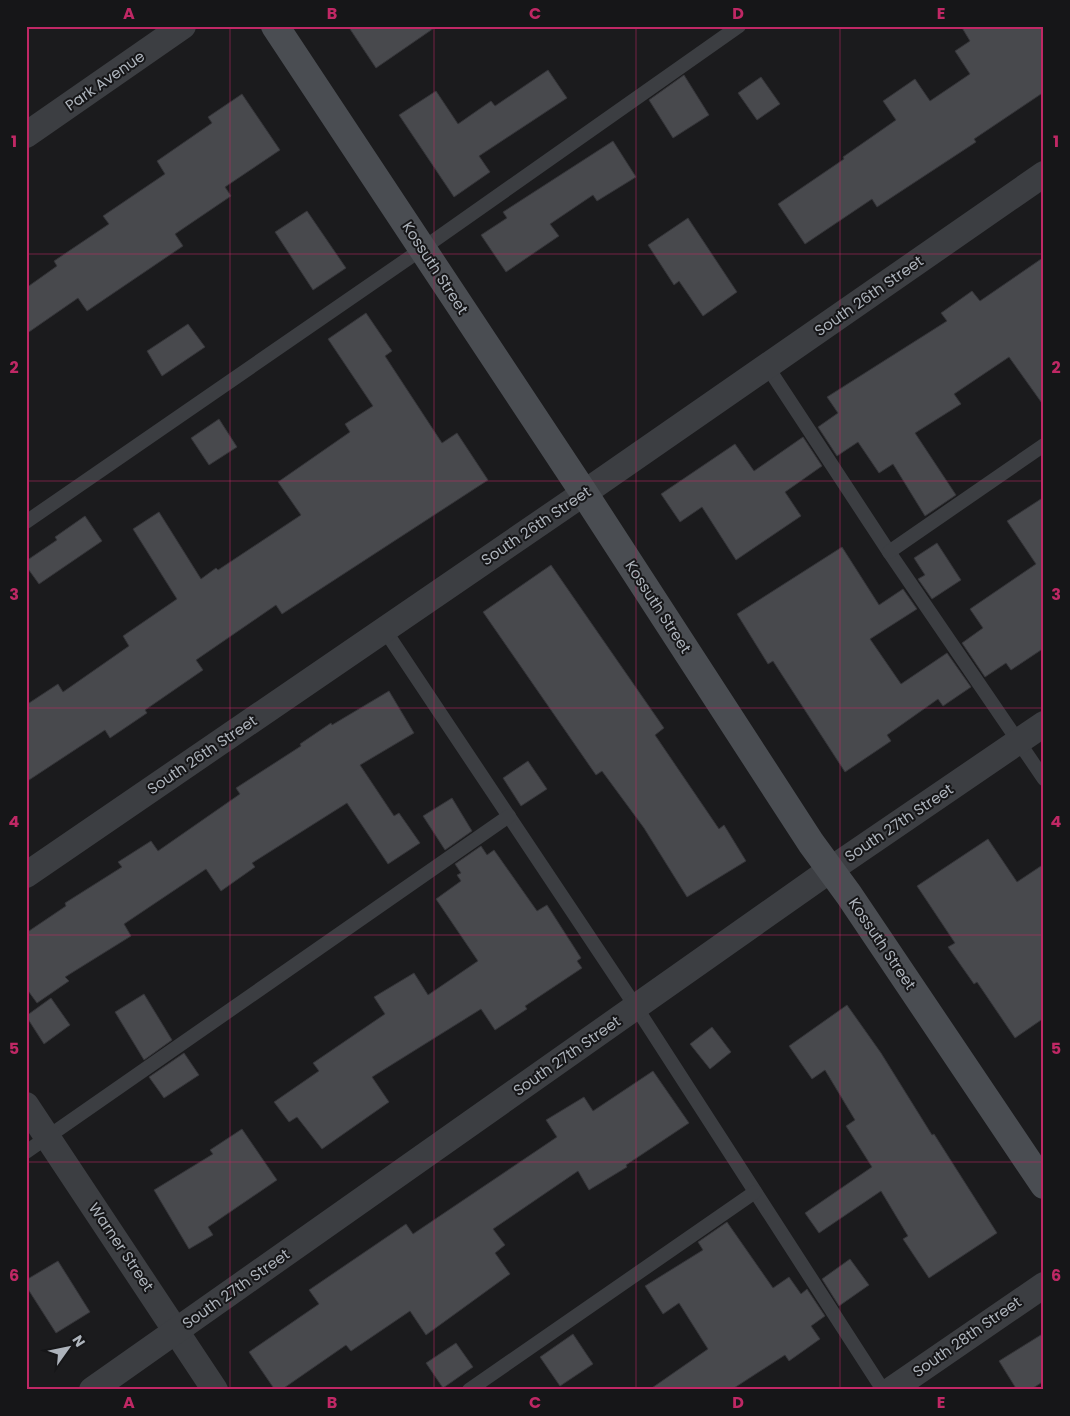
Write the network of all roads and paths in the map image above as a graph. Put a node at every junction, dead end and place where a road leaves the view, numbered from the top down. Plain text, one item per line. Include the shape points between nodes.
1 (183, 26) edge
2 (275, 26) edge
3 (739, 26) edge
4 (26, 135) edge
5 (1044, 174) edge
6 (422, 249) junction
7 (767, 366) junction
8 (1044, 445) edge
9 (584, 493) junction
10 (26, 522) edge
11 (889, 552) junction
12 (384, 629) junction
13 (1044, 724) edge
14 (1018, 741) junction
15 (1044, 779) edge
16 (509, 816) junction
17 (830, 870) junction
18 (26, 875) edge
19 (636, 1007) junction
20 (26, 1105) edge
21 (47, 1137) junction
22 (26, 1152) edge
23 (1044, 1185) edge
24 (755, 1192) junction
25 (1044, 1285) edge
26 (177, 1332) junction
27 (92, 1390) edge
28 (215, 1390) edge
29 (469, 1390) edge
30 (883, 1390) edge
31 (891, 1390) edge

1 - 4 street, Park Avenue
2 - 6 street, Kossuth Street
3 - 6 lane
5 - 7 street, South 26th Street
6 - 9 street, Kossuth Street
6 - 10 lane
7 - 9 street, South 26th Street
7 - 11 lane
8 - 11 lane
9 - 12 street, South 26th Street
9 - 17 street, Kossuth Street
11 - 14 lane
12 - 16 lane
12 - 18 street, South 26th Street
13 - 14 street, South 27th Street
14 - 15 lane
14 - 17 street, South 27th Street
16 - 19 lane
16 - 21 lane
17 - 19 street, South 27th Street
17 - 23 street, Kossuth Street
19 - 24 lane
19 - 26 street, South 27th Street
20 - 21 street, Warner Street
21 - 22 lane
21 - 26 street, Warner Street
24 - 29 lane
24 - 30 lane
25 - 31 street, South 28th Street
26 - 27 street, South 27th Street
26 - 28 street, Warner Street

